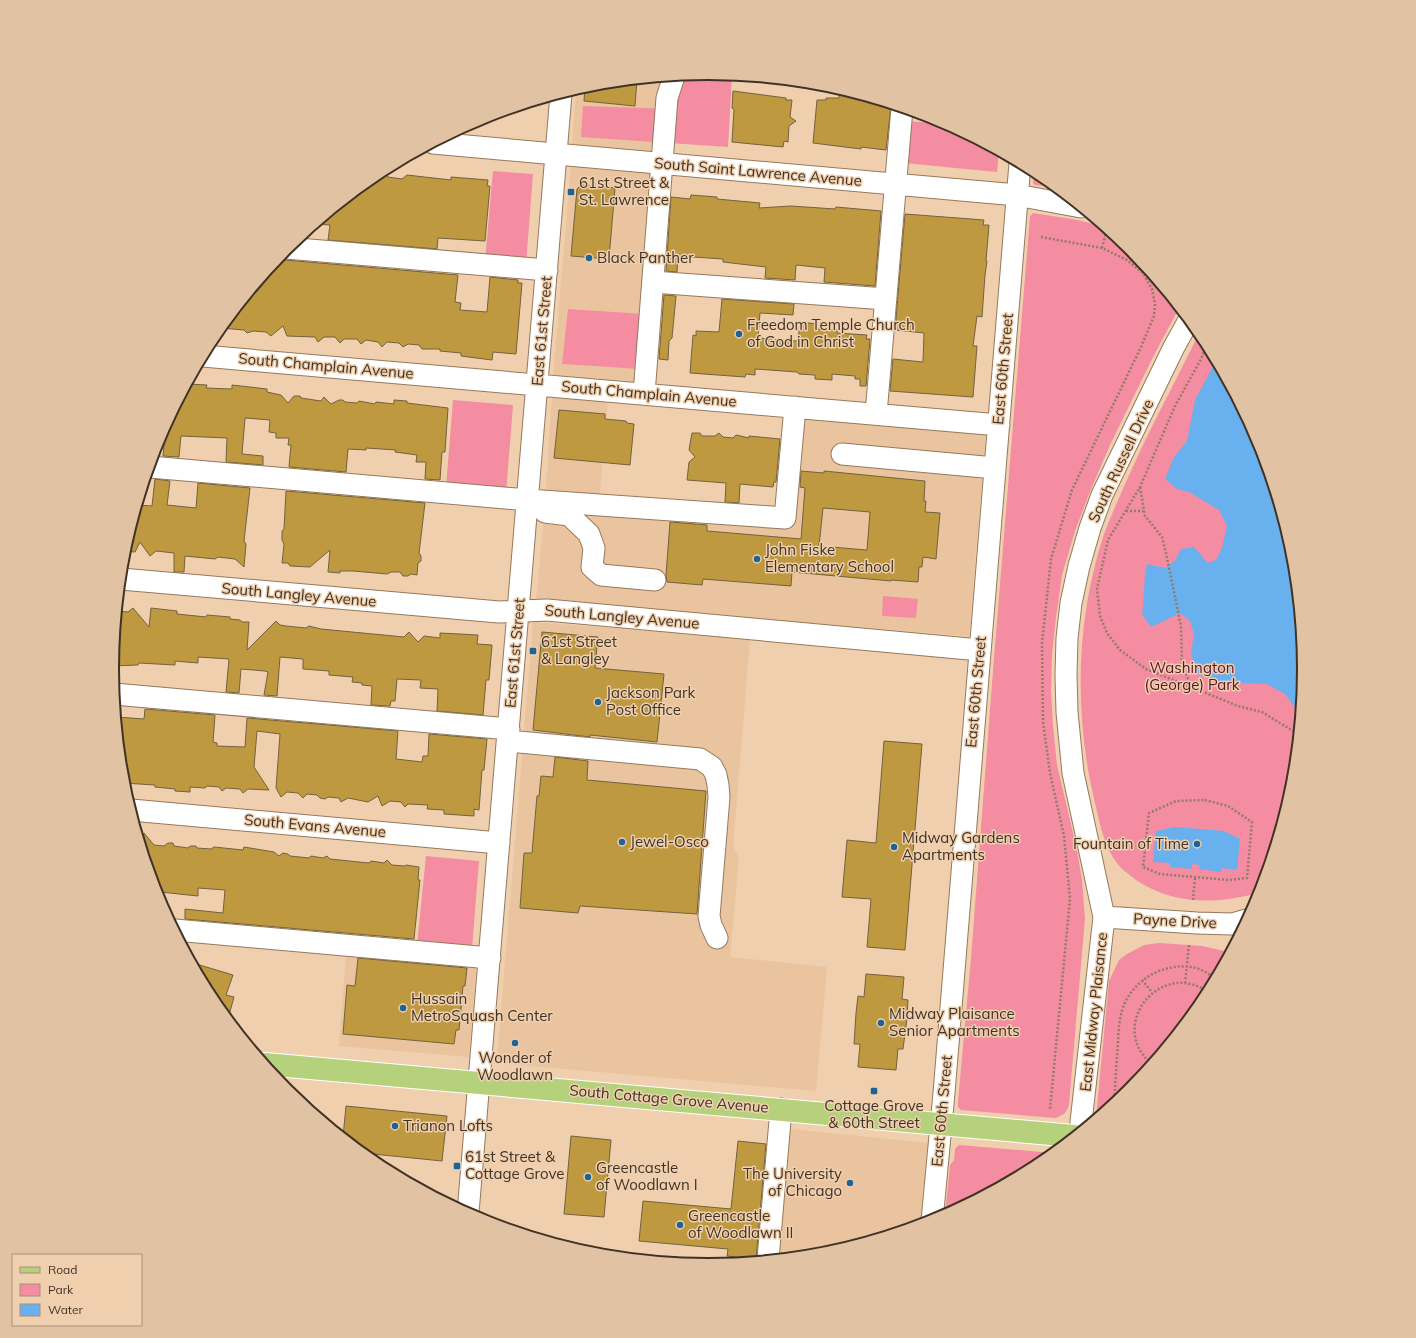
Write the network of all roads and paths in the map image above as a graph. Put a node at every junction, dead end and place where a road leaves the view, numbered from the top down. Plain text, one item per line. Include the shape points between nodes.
1 (672, 81) edge
2 (561, 99) edge
3 (902, 113) edge
4 (442, 144) edge
5 (556, 154) junction
6 (661, 163) junction
7 (1019, 170) edge
8 (896, 184) junction
9 (1017, 194) junction
10 (1072, 206) edge
11 (1105, 235) edge
12 (1040, 237) dead end
13 (296, 249) edge
14 (547, 270) junction
15 (653, 282) junction
16 (886, 300) junction
17 (1186, 326) edge
18 (1204, 352) edge
19 (209, 356) edge
20 (537, 384) junction
21 (644, 394) junction
22 (795, 407) junction
23 (876, 414) junction
24 (998, 425) junction
25 (842, 454) dead end
26 (155, 467) edge
27 (994, 468) junction
28 (1140, 487) junction
29 (527, 505) junction
30 (1126, 510) junction
31 (1143, 511) junction
32 (126, 579) edge
33 (655, 580) dead end
34 (518, 611) junction
35 (980, 650) junction
36 (1192, 688) junction
37 (120, 695) edge
38 (1294, 731) edge
39 (508, 735) junction
40 (136, 810) edge
41 (499, 842) junction
42 (1195, 877) junction
43 (1193, 900) dead end
44 (1104, 917) junction
45 (1238, 926) edge
46 (180, 930) edge
47 (717, 938) dead end
48 (1189, 944) dead end
49 (490, 958) junction
50 (1186, 967) junction
51 (1211, 975) edge
52 (1142, 980) junction
53 (1185, 983) junction
54 (1203, 989) edge
55 (1152, 992) junction
56 (1148, 1060) edge
57 (272, 1065) edge
58 (480, 1082) junction
59 (1115, 1094) edge
60 (781, 1109) junction
61 (941, 1123) junction
62 (1081, 1125) edge
63 (1068, 1135) edge
64 (467, 1206) edge
65 (933, 1213) edge
66 (768, 1255) edge

1 - 6 street via 667,98
2 - 5 street, East 61st Street
3 - 8 street
4 - 5 street, South Saint Lawrence Avenue
5 - 6 street, South Saint Lawrence Avenue
5 - 14 street, East 61st Street
6 - 8 street, South Saint Lawrence Avenue
6 - 15 street
7 - 9 street, East 60th Street
8 - 9 street, South Saint Lawrence Avenue
8 - 16 street
9 - 10 street, South Saint Lawrence Avenue
9 - 24 street, East 60th Street
11 - 12 path via 1102,248
13 - 14 street
14 - 20 street, East 61st Street
15 - 16 street
15 - 21 street
16 - 23 street
17 - 44 street, South Russell Drive via 1102,495 1079,566 1071,603 1066,682 1073,773
18 - 28 path via 1175,406
19 - 20 street, South Champlain Avenue
20 - 21 street, South Champlain Avenue
20 - 29 street, East 61st Street
21 - 22 street, South Champlain Avenue
22 - 23 street, South Champlain Avenue
22 - 29 street via 785,518
23 - 24 street, South Champlain Avenue
24 - 27 street, East 60th Street
25 - 27 street
26 - 29 street
27 - 35 street, East 60th Street
28 - 30 path
28 - 31 path
29 - 33 street via 569,515 589,534 594,548 592,567 602,575
29 - 34 street, East 61st Street
30 - 31 path
30 - 36 path via 1108,540 1097,589 1100,616 1106,633 1120,650 1146,669
31 - 36 path via 1162,537 1181,626 1182,666
32 - 34 street, South Langley Avenue via 499,612
34 - 35 street, South Langley Avenue via 547,610
34 - 39 street, East 61st Street
35 - 61 street, East 60th Street
36 - 38 path via 1238,706 1262,712
37 - 39 street
39 - 41 street, East 61st Street
39 - 47 street via 700,759 712,768 716,775 719,797 709,916
40 - 41 street, South Evans Avenue
41 - 49 street, East 61st Street
42 - 42 path via 1229,880 1247,878 1252,822 1228,806 1205,800 1176,801 1149,813 1143,867 1160,874
42 - 43 path
44 - 45 street, Payne Drive
44 - 62 street, East Midway Plaisance
46 - 49 street
48 - 50 path
49 - 58 street, East 61st Street
50 - 51 path via 1202,970
50 - 52 path via 1159,971
50 - 53 path
52 - 55 path
52 - 59 path via 1129,995 1121,1015
53 - 54 path
53 - 55 path via 1164,986
55 - 56 path via 1138,1011 1135,1026 1140,1049
57 - 58 main road, South Cottage Grove Avenue
58 - 60 main road, South Cottage Grove Avenue
58 - 64 street, East 61st Street
60 - 61 main road, South Cottage Grove Avenue
60 - 66 street
61 - 63 main road, South Cottage Grove Avenue
61 - 65 street, East 60th Street

